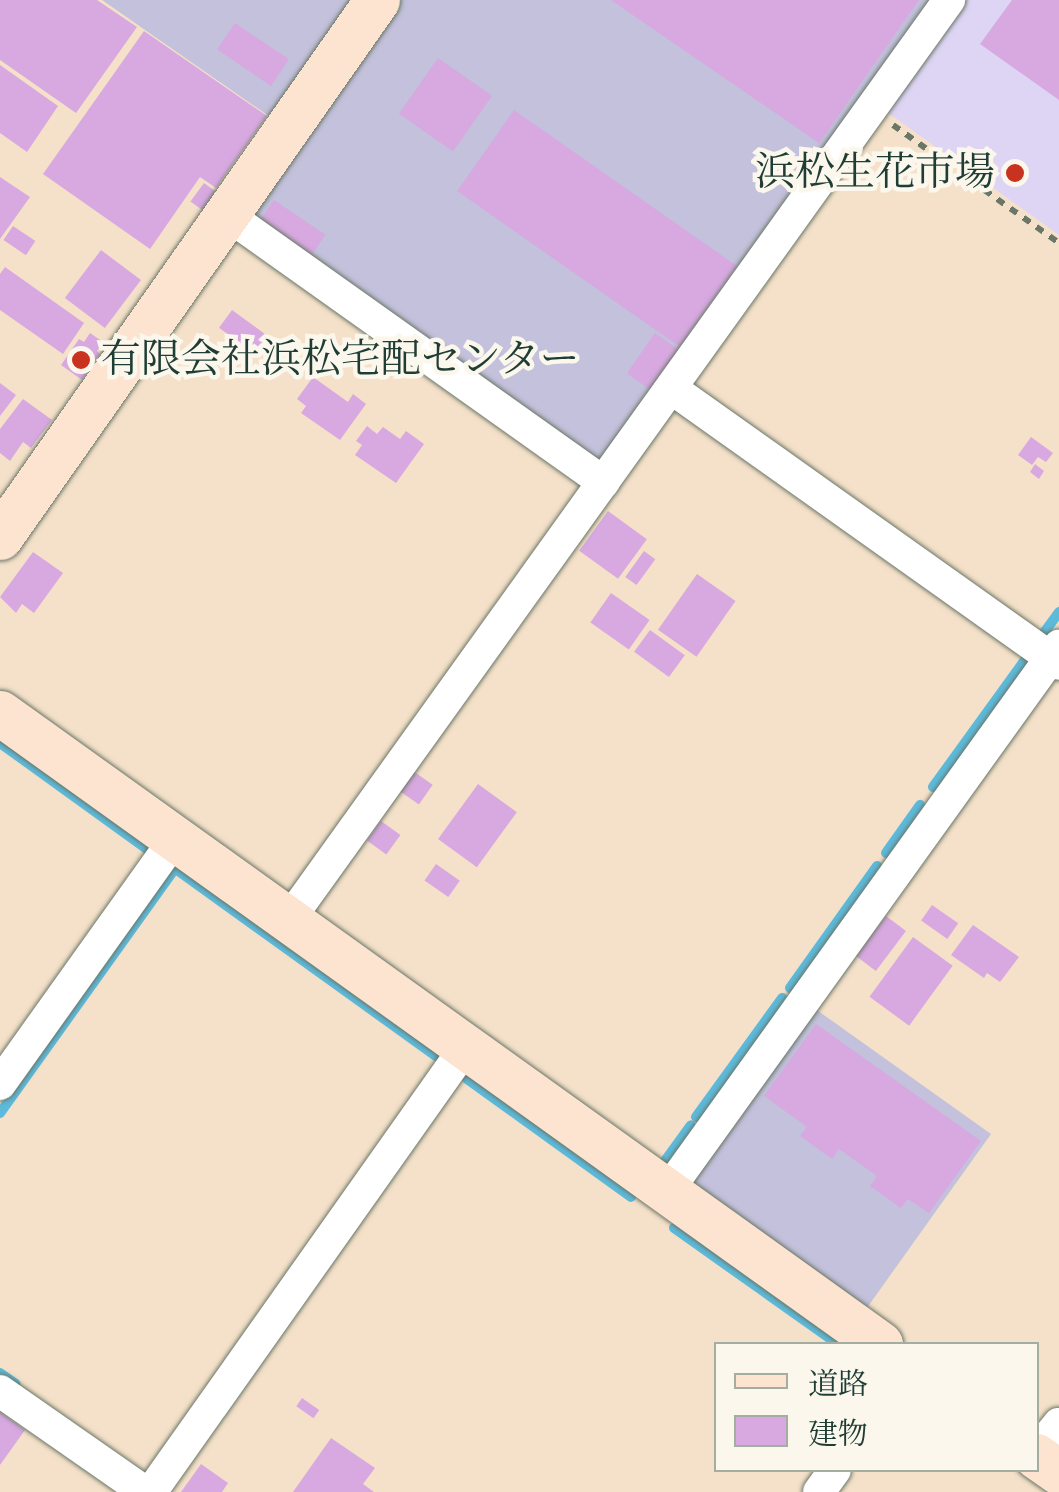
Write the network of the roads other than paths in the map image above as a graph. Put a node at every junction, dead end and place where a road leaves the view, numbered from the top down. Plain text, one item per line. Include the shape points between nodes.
1 (377, 0) edge
2 (948, 0) edge
3 (226, 214) junction
4 (671, 388) junction
5 (603, 482) junction
6 (0, 537) edge
7 (1056, 656) edge
8 (0, 712) edge
9 (175, 838) junction
10 (288, 920) junction
11 (466, 1048) junction
12 (0, 1084) edge
13 (666, 1193) junction
14 (877, 1342) edge
15 (0, 1390) edge
16 (1059, 1424) edge
17 (1039, 1450) edge
18 (1039, 1456) edge
19 (1059, 1472) edge
20 (148, 1492) edge

1 - 3 street
2 - 4 street
3 - 5 street
3 - 6 street
4 - 5 street
4 - 7 street
5 - 10 street
7 - 13 street
8 - 9 street
9 - 10 street
9 - 12 street
10 - 11 street
11 - 13 street
11 - 20 street
13 - 14 street
15 - 20 street
16 - 17 street
18 - 19 street

